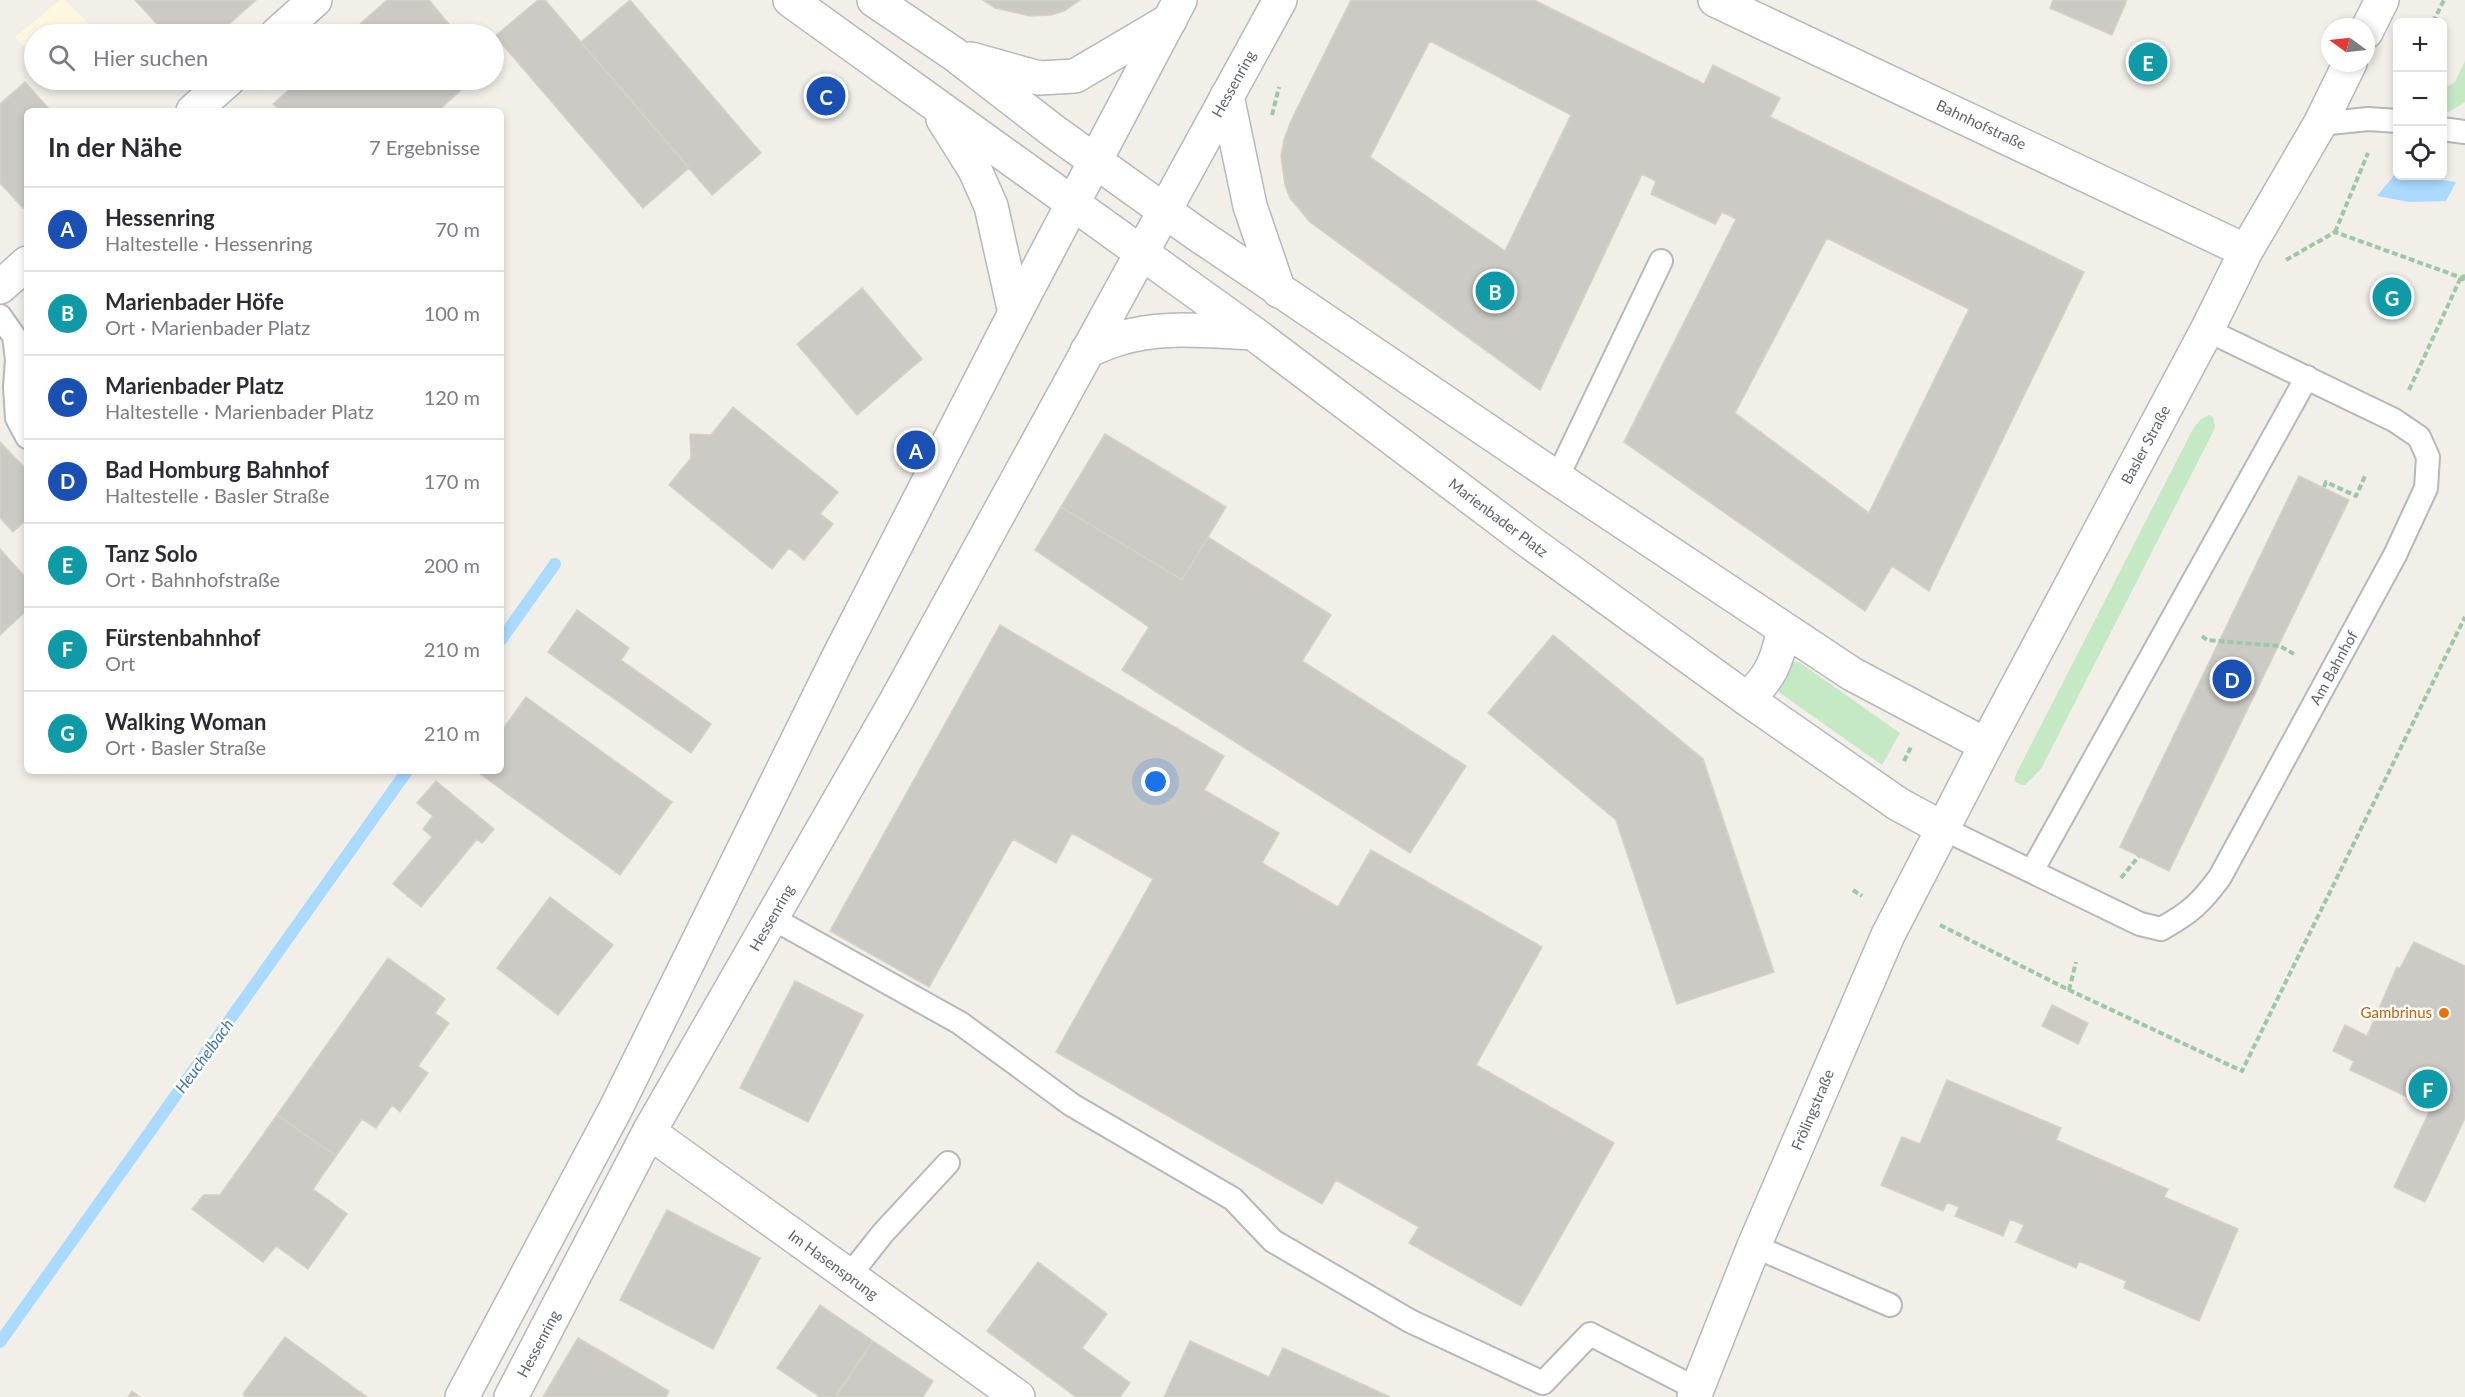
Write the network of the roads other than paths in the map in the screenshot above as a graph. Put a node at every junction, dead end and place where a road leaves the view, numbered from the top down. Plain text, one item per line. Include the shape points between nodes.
1 (315, 0) edge
2 (790, 0) edge
3 (874, 0) edge
4 (1280, 0) edge
5 (1715, 0) edge
6 (2382, 0) edge
7 (1175, 10) edge
8 (2373, 18) edge
9 (288, 24) edge
10 (954, 54) junction
11 (2346, 72) edge
12 (217, 90) edge
13 (1227, 96) junction
14 (934, 105) junction
15 (196, 108) edge
16 (2391, 121) edge
17 (2320, 124) junction
18 (2447, 130) edge
19 (2465, 132) edge
20 (1095, 160) junction
21 (1072, 204) junction
22 (1165, 209) junction
23 (2246, 251) junction
24 (1141, 253) junction
25 (1661, 261) dead end
26 (24, 266) edge
27 (0, 287) edge
28 (1279, 291) junction
29 (1015, 313) junction
30 (0, 316) edge
31 (2207, 330) junction
32 (1253, 333) junction
33 (1087, 351) junction
34 (2307, 377) junction
35 (24, 431) edge
36 (1557, 478) junction
37 (1784, 629) junction
38 (1747, 699) junction
39 (1986, 745) junction
40 (1944, 829) junction
41 (2032, 871) junction
42 (772, 918) junction
43 (649, 1132) junction
44 (948, 1163) dead end
45 (1754, 1246) junction
46 (849, 1276) junction
47 (1890, 1305) dead end
48 (1696, 1393) edge
49 (462, 1397) edge
50 (511, 1397) edge
51 (1018, 1397) edge

1 - 9 street
2 - 14 street, Marienbader Platz
3 - 10 street
4 - 13 street, Hessenring
5 - 23 street, Bahnhofstraße
6 - 8 street
7 - 10 street via 1075,76 1039,78
7 - 20 street
10 - 20 street
11 - 17 street, Basler Straße
12 - 15 street
13 - 22 street, Hessenring
13 - 28 street via 1250,206
14 - 21 street, Marienbader Platz
14 - 29 street, Marienbader Platz via 975,170 991,206
16 - 17 lane
17 - 23 street, Basler Straße
18 - 19 lane
20 - 21 street
20 - 22 street
21 - 24 street, Marienbader Platz
21 - 29 street
22 - 24 street, Hessenring
22 - 28 street
23 - 31 street, Basler Straße
24 - 32 street, Marienbader Platz
24 - 33 street, Hessenring
25 - 36 lane
26 - 27 street
28 - 36 street
29 - 49 street via 837,660 615,1110
30 - 35 lane via 14,336 17,418
31 - 34 lane, Am Bahnhof
31 - 39 street, Basler Straße
32 - 33 street via 1150,333 1119,338
32 - 38 street, Marienbader Platz via 1523,537
33 - 42 street, Hessenring via 895,703
34 - 41 lane
34 - 41 lane, Am Bahnhof via 2394,420 2419,437 2428,457 2426,488 2395,555 2220,877 2203,901 2162,929 2140,924
36 - 37 street
37 - 38 street via 1778,659 1763,684
37 - 39 street via 1852,674
38 - 40 street, Marienbader Platz via 1898,804
39 - 40 street, Basler Straße
40 - 41 lane
40 - 45 street, Frölingstraße via 1885,942
42 - 43 street, Hessenring
42 - 48 lane via 960,1023 1072,1105 1233,1199 1273,1241 1410,1321 1544,1383 1590,1334
43 - 46 street, Im Hasensprung
43 - 50 street, Hessenring
44 - 46 lane
45 - 47 lane
45 - 48 street, Frölingstraße
46 - 51 street, Im Hasensprung

